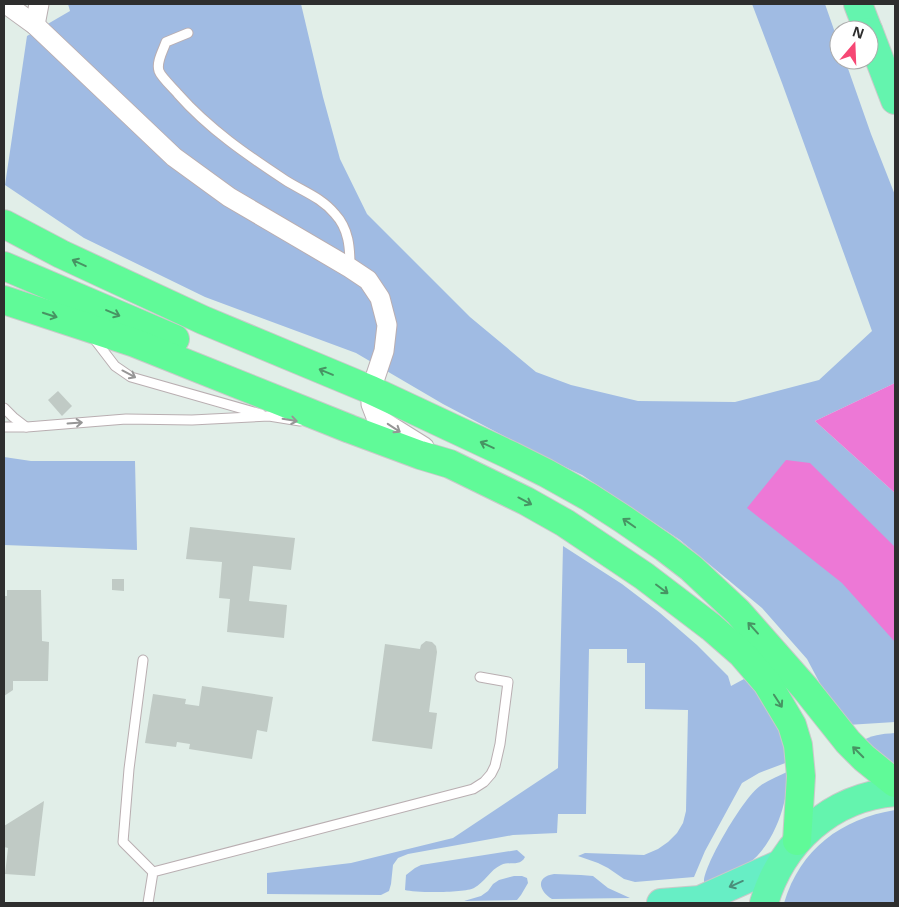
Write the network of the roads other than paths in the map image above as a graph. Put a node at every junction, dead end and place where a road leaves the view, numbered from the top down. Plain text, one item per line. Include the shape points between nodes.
1 (6, 4) edge
2 (39, 4) edge
3 (858, 4) edge
4 (865, 20) edge
5 (35, 25) junction
6 (188, 33) dead end
7 (879, 58) edge
8 (895, 100) edge
9 (4, 224) edge
10 (4, 266) edge
11 (350, 268) junction
12 (4, 300) edge
13 (84, 326) junction
14 (371, 390) junction
15 (4, 408) edge
16 (270, 416) junction
17 (4, 427) edge
18 (26, 427) junction
19 (350, 429) junction
20 (450, 464) junction
21 (143, 660) dead end
22 (480, 677) dead end
23 (895, 783) edge
24 (895, 792) edge
25 (797, 841) junction
26 (780, 864) junction
27 (153, 872) junction
28 (148, 903) edge
29 (661, 903) edge
30 (764, 903) edge

1 - 5 street
2 - 5 street
3 - 4 highway
5 - 11 street via 174,157 229,196
6 - 11 lane via 166,42 158,64 159,72 223,138 286,181 316,196 336,214 346,231
7 - 8 highway
14 -> 9 highway via 203,320
10 -> 19 highway via 210,354
11 - 14 street via 368,280 380,298 387,324 384,351
12 -> 13 highway
13 -> 16 lane via 115,366 131,377
13 - 19 highway via 135,343
14 -> 20 street via 371,404 376,417
23 -> 14 highway via 848,742 738,612 692,568 623,519 546,472
15 - 18 lane
18 -> 16 lane via 126,419
16 -> 19 lane
17 - 18 lane
19 - 20 highway
20 -> 25 highway via 526,501 597,544 677,600 742,654 767,683 792,724 798,744 801,776
21 - 27 lane via 122,842
22 - 27 lane via 508,682 498,757 484,782 442,798
24 - 25 highway via 846,804 820,820
25 - 26 highway
26 -> 29 main road via 700,900
26 - 30 highway
27 - 28 lane

